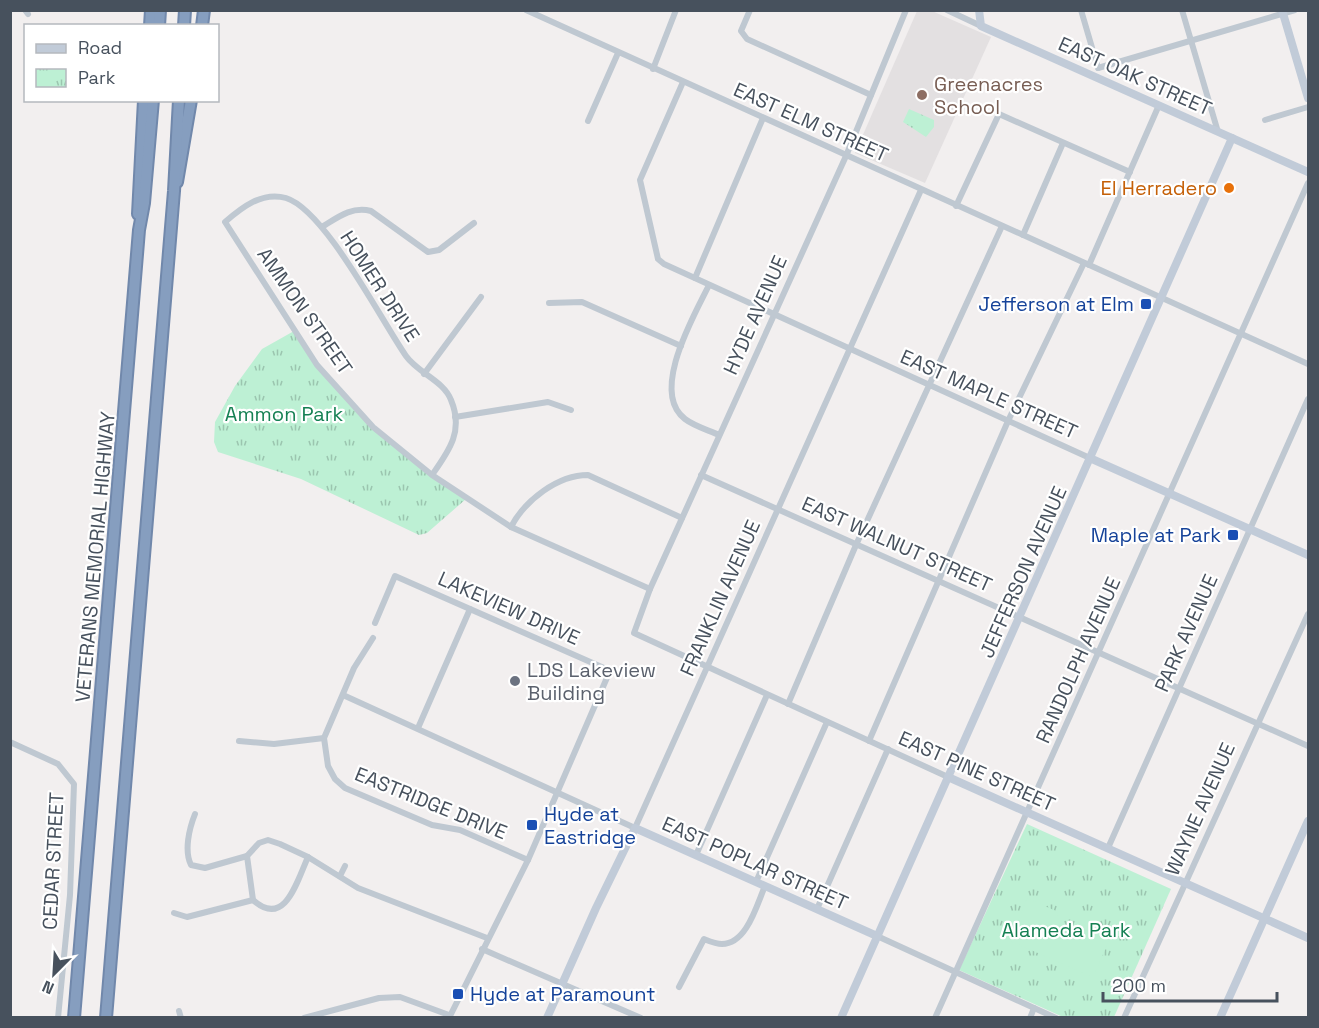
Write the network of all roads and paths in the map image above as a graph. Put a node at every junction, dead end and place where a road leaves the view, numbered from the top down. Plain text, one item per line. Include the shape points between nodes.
1 (526, 10) edge
2 (676, 10) edge
3 (750, 10) edge
4 (906, 10) edge
5 (947, 10) edge
6 (979, 10) edge
7 (1081, 10) edge
8 (1182, 10) edge
9 (1295, 10) edge
10 (1282, 12) edge
11 (981, 26) junction
12 (1191, 41) junction
13 (618, 53) junction
14 (1098, 68) junction
15 (653, 69) junction
16 (1094, 76) junction
17 (683, 82) junction
18 (871, 95) junction
19 (1308, 98) edge
20 (144, 102) edge
21 (153, 102) edge
22 (179, 102) edge
23 (191, 102) edge
24 (1159, 105) junction
25 (1308, 107) edge
26 (763, 118) junction
27 (1265, 120) dead end
28 (588, 121) dead end
29 (1218, 132) junction
30 (1232, 138) junction
31 (1063, 143) junction
32 (846, 156) junction
33 (1130, 172) junction
34 (1308, 172) edge
35 (1308, 183) edge
36 (921, 190) junction
37 (174, 191) junction
38 (956, 206) junction
39 (474, 223) dead end
40 (1002, 226) junction
41 (322, 227) junction
42 (139, 230) junction
43 (1023, 235) junction
44 (236, 240) joint
45 (1086, 264) junction
46 (696, 278) junction
47 (709, 285) junction
48 (481, 297) dead end
49 (1163, 298) junction
50 (549, 303) dead end
51 (773, 315) junction
52 (1242, 333) junction
53 (681, 346) junction
54 (850, 349) junction
55 (1308, 364) edge
56 (424, 374) junction
57 (931, 385) junction
58 (1308, 399) edge
59 (571, 410) dead end
60 (454, 417) junction
61 (1008, 421) junction
62 (719, 435) junction
63 (1092, 459) junction
64 (432, 475) junction
65 (701, 475) junction
66 (1171, 494) junction
67 (778, 509) junction
68 (682, 518) junction
69 (511, 527) junction
70 (1251, 529) junction
71 (856, 545) junction
72 (1308, 555) edge
73 (937, 581) junction
74 (650, 589) junction
75 (470, 609) junction
76 (1308, 614) edge
77 (1020, 617) junction
78 (375, 623) dead end
79 (634, 633) joint
80 (373, 638) dead end
81 (1099, 653) junction
82 (706, 668) junction
83 (1179, 689) junction
84 (343, 695) junction
85 (767, 695) junction
86 (788, 704) junction
87 (827, 722) junction
88 (1257, 723) junction
89 (418, 728) junction
90 (324, 738) junction
91 (239, 741) dead end
92 (870, 741) junction
93 (10, 742) edge
94 (1308, 746) edge
95 (888, 749) junction
96 (948, 777) junction
97 (558, 792) junction
98 (1028, 812) junction
99 (195, 814) dead end
100 (1308, 821) edge
101 (635, 828) junction
102 (1108, 848) junction
103 (696, 855) junction
104 (247, 856) junction
105 (308, 857) junction
106 (528, 860) junction
107 (345, 866) dead end
108 (340, 876) junction
109 (756, 882) junction
110 (1185, 883) junction
111 (765, 886) junction
112 (253, 900) junction
113 (817, 909) junction
114 (174, 913) dead end
115 (1265, 918) junction
116 (877, 936) junction
117 (487, 938) junction
118 (1308, 938) edge
119 (482, 949) junction
120 (955, 971) junction
121 (564, 983) junction
122 (679, 987) dead end
123 (1034, 1008) junction
124 (449, 1016) edge
125 (58, 1017) edge
126 (74, 1017) edge
127 (106, 1017) edge
128 (304, 1017) edge
129 (547, 1017) edge
130 (641, 1017) edge
131 (841, 1017) edge
132 (935, 1017) edge
133 (1030, 1017) edge
134 (1056, 1017) edge
135 (1124, 1017) edge
136 (1220, 1017) edge

1 - 13 street, EAST ELM STREET
2 - 15 street
3 - 18 street via 741,31 747,39
4 - 18 street, HYDE AVENUE
5 - 11 street, EAST OAK STREET
6 - 11 street
7 - 14 street
8 - 12 street
9 - 10 street
10 - 12 street
10 - 19 street
11 - 16 street, EAST OAK STREET
12 - 14 street
12 - 29 street
13 - 15 street, EAST ELM STREET
13 - 28 street
14 - 16 street
15 - 17 street, EAST ELM STREET
16 - 24 street, EAST OAK STREET
17 - 26 street, EAST ELM STREET
17 - 46 street, EAST MAPLE STREET via 640,180 658,259
18 - 32 street, HYDE AVENUE
20 - 42 highway via 137,201
21 - 42 highway, VETERANS MEMORIAL HIGHWAY
22 - 37 highway
23 - 37 highway via 182,168
24 - 29 street, EAST OAK STREET
24 - 33 street
25 - 27 street
26 - 32 street, EAST ELM STREET
26 - 46 street
29 - 30 street, EAST OAK STREET
30 - 34 street, EAST OAK STREET
30 - 49 street, JEFFERSON AVENUE
31 - 33 street
31 - 38 street via 999,114
31 - 43 street
32 - 36 street, EAST ELM STREET
32 - 51 street, HYDE AVENUE
33 - 45 street
35 - 52 street, RANDOLPH AVENUE
36 - 38 street, EAST ELM STREET
36 - 54 street, FRANKLIN AVENUE
37 - 127 highway
38 - 40 street, EAST ELM STREET
39 - 41 street via 439,250 428,252 371,211 360,208
40 - 43 street, EAST ELM STREET
40 - 57 street
41 - 44 street, HOMER DRIVE via 303,207 286,198 266,198 239,210 225,222
41 - 56 street, HOMER DRIVE via 408,358
42 - 126 highway, VETERANS MEMORIAL HIGHWAY
43 - 45 street, EAST ELM STREET
44 - 64 street, AMMON STREET via 317,364 373,426
45 - 49 street, EAST ELM STREET
45 - 61 street
46 - 47 street, EAST MAPLE STREET
47 - 51 street, EAST MAPLE STREET
47 - 53 street
48 - 56 street
49 - 52 street, EAST ELM STREET
49 - 63 street, JEFFERSON AVENUE
50 - 53 street via 582,302
51 - 54 street, EAST MAPLE STREET
51 - 62 street, HYDE AVENUE
52 - 55 street, EAST ELM STREET
52 - 66 street, RANDOLPH AVENUE
53 - 62 street via 672,375 675,404 685,419
54 - 57 street, EAST MAPLE STREET
54 - 67 street, FRANKLIN AVENUE
56 - 60 street, HOMER DRIVE via 451,399
57 - 61 street, EAST MAPLE STREET
57 - 71 street
58 - 70 street, PARK AVENUE
59 - 60 street via 548,402
60 - 64 street, HOMER DRIVE via 455,440
61 - 63 street, EAST MAPLE STREET
61 - 73 street
62 - 65 street, HYDE AVENUE
63 - 66 street, EAST MAPLE STREET
63 - 77 street, JEFFERSON AVENUE
64 - 69 street, AMMON STREET
65 - 67 street, EAST WALNUT STREET
65 - 68 street, HYDE AVENUE
66 - 70 street, EAST MAPLE STREET
66 - 81 street, RANDOLPH AVENUE
67 - 71 street, EAST WALNUT STREET
67 - 82 street, FRANKLIN AVENUE
68 - 69 street via 588,475 578,475 562,480 538,496
68 - 74 street, HYDE AVENUE
69 - 74 street, AMMON STREET
70 - 72 street, EAST MAPLE STREET
70 - 83 street, PARK AVENUE
71 - 73 street, EAST WALNUT STREET
71 - 86 street
73 - 77 street, EAST WALNUT STREET
73 - 92 street
74 - 79 street, HYDE AVENUE
75 - 78 street, LAKEVIEW DRIVE via 395,576
75 - 89 street
75 - 97 street, LAKEVIEW DRIVE via 609,673
76 - 88 street, WAYNE AVENUE
77 - 81 street, EAST WALNUT STREET
77 - 96 street, JEFFERSON AVENUE
79 - 82 street, EAST PINE STREET
80 - 84 street
81 - 83 street, EAST WALNUT STREET
81 - 98 street, RANDOLPH AVENUE
82 - 85 street, EAST PINE STREET
82 - 101 street, FRANKLIN AVENUE
83 - 88 street, EAST WALNUT STREET
83 - 102 street, PARK AVENUE
84 - 89 street, EAST POPLAR STREET
84 - 90 street
85 - 86 street, EAST PINE STREET
85 - 103 street
86 - 87 street, EAST PINE STREET
87 - 92 street, EAST PINE STREET
87 - 109 street
88 - 94 street, EAST WALNUT STREET
88 - 110 street, WAYNE AVENUE
89 - 97 street, EAST POPLAR STREET
90 - 91 street via 274,744
90 - 106 street, EASTRIDGE DRIVE via 328,766 345,788 432,825 460,830
92 - 95 street, EAST PINE STREET
93 - 125 street, CEDAR STREET via 58,764 74,784 70,895
95 - 96 street, EAST PINE STREET
95 - 113 street
96 - 98 street, EAST PINE STREET
96 - 116 street, JEFFERSON AVENUE
97 - 101 street, EAST POPLAR STREET
97 - 106 street
98 - 102 street, EAST PINE STREET
98 - 120 street, RANDOLPH AVENUE
99 - 104 street via 190,827 191,865 205,868
100 - 115 street
101 - 103 street, EAST POPLAR STREET
101 - 121 street, FRANKLIN AVENUE
102 - 110 street, EAST PINE STREET
103 - 109 street, EAST POPLAR STREET
104 - 105 street via 259,843 268,840
104 - 112 street
105 - 108 street
105 - 112 street via 291,895 281,907 270,911
106 - 117 street
107 - 108 street
108 - 117 street via 358,888
109 - 111 street, EAST POPLAR STREET
110 - 115 street, EAST PINE STREET
110 - 135 street, WAYNE AVENUE
111 - 113 street, EAST POPLAR STREET
111 - 122 street via 745,930 734,941 722,944 704,939
112 - 114 street via 187,917
113 - 116 street, EAST POPLAR STREET
115 - 118 street, EAST PINE STREET
115 - 136 street
116 - 120 street, EAST POPLAR STREET
116 - 131 street, JEFFERSON AVENUE
117 - 119 street
119 - 121 street
119 - 124 street
120 - 123 street, EAST POPLAR STREET
120 - 132 street, RANDOLPH AVENUE
121 - 129 street, FRANKLIN AVENUE
121 - 130 street
123 - 133 street
123 - 134 street, EAST POPLAR STREET
124 - 128 street via 400,996

